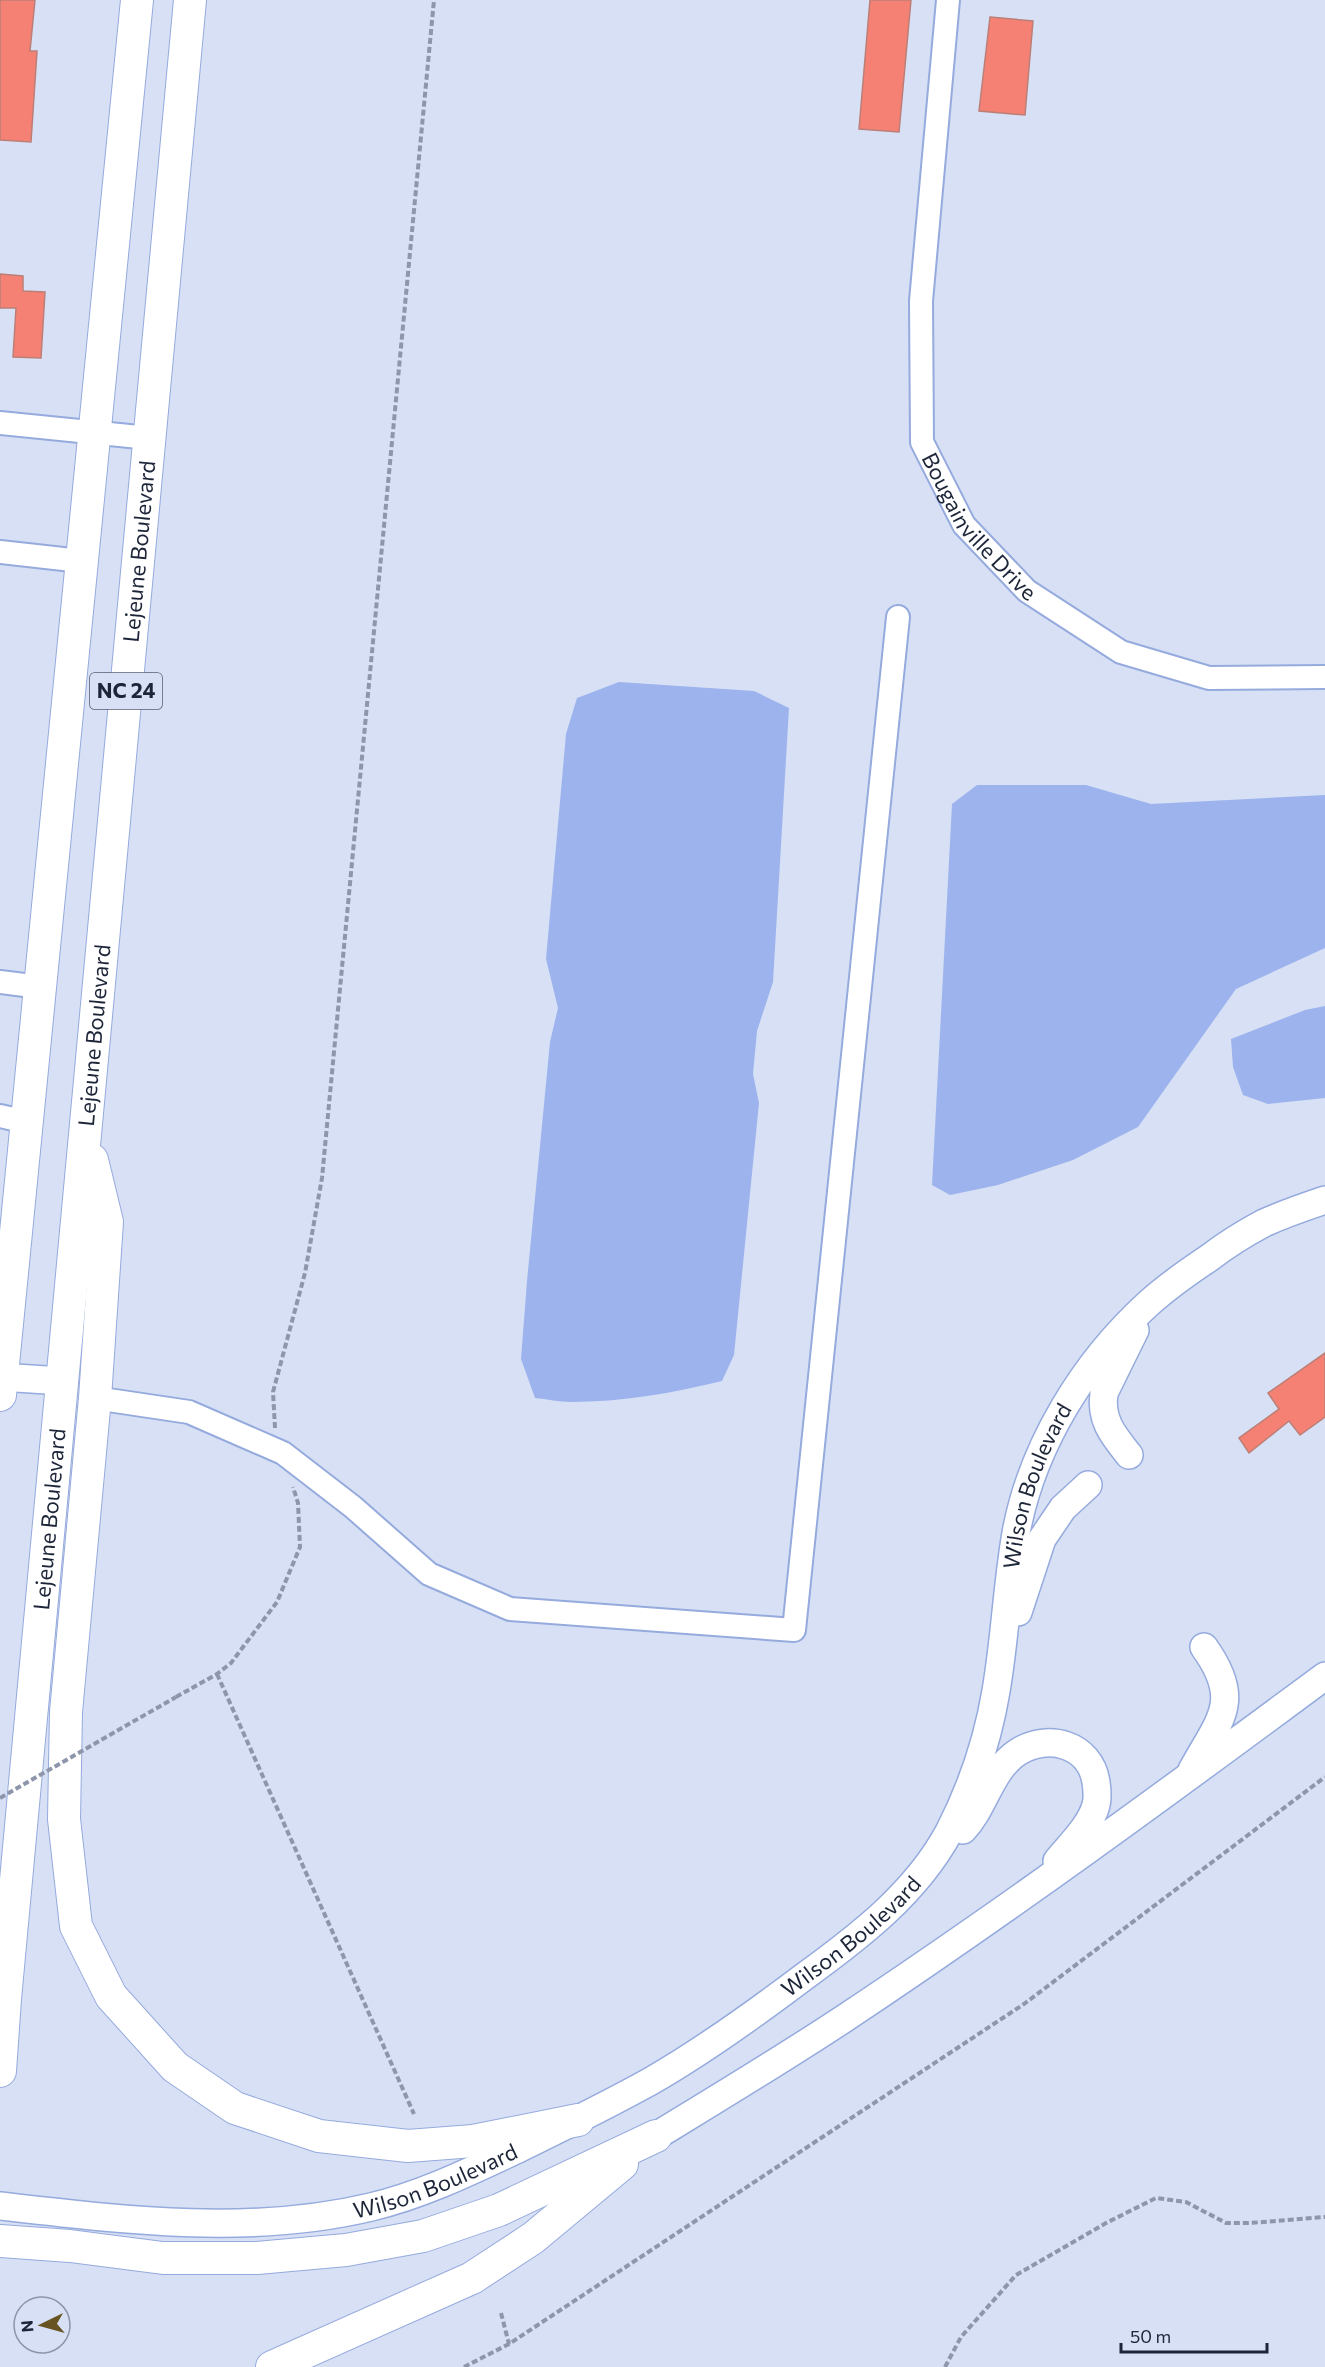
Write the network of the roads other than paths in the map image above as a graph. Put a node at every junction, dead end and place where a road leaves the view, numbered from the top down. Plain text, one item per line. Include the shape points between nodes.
1 (137, 0) edge
2 (190, 0) edge
3 (948, 0) edge
4 (0, 423) edge
5 (94, 433) junction
6 (149, 438) junction
7 (0, 552) edge
8 (81, 561) junction
9 (898, 617) dead end
10 (1325, 677) edge
11 (0, 982) edge
12 (40, 987) junction
13 (13, 1119) edge
14 (86, 1134) junction
15 (10, 1191) edge
16 (1325, 1200) edge
17 (8, 1238) edge
18 (1148, 1304) junction
19 (62, 1381) junction
20 (1, 1383) edge
21 (95, 1398) junction
22 (1129, 1455) dead end
23 (1088, 1485) dead end
24 (1204, 1647) dead end
25 (1325, 1676) edge
26 (997, 1685) junction
27 (1189, 1777) junction
28 (920, 1876) junction
29 (1038, 1886) junction
30 (0, 2071) edge
31 (578, 2120) junction
32 (656, 2136) junction
33 (0, 2206) edge
34 (0, 2241) edge
35 (272, 2367) edge

1 - 5 highway, NC 24
2 - 6 highway, Lejeune Boulevard / NC 24
3 - 10 street, Bougainville Drive via 921,301 922,442 964,525 1027,591 1121,652 1209,678
4 - 5 street
5 - 6 street
5 - 8 highway, NC 24
6 - 14 highway, Lejeune Boulevard / NC 24
7 - 8 street
8 - 12 highway, NC 24
9 - 21 street via 795,1630 510,1609 429,1574 353,1506 283,1453 189,1412
11 - 12 street
12 - 13 highway, NC 24
13 - 15 highway, NC 24
14 - 19 highway, Lejeune Boulevard / NC 24
14 - 21 highway via 107,1222
15 - 17 highway, NC 24
16 - 18 main road, Wilson Boulevard via 1236,1239
17 - 20 highway, NC 24
18 - 22 main road via 1104,1393 1102,1405 1107,1426
18 - 26 main road, Wilson Boulevard via 1101,1355 1045,1444 1017,1527
19 - 20 main road
19 - 30 highway, Lejeune Boulevard / NC 24
21 - 31 highway via 66,1712 64,1819 76,1926 111,1996 175,2067 235,2108 319,2136 408,2146 473,2142
23 - 26 main road via 1063,1508 1042,1539
24 - 27 main road via 1224,1680 1226,1705
25 - 27 main road
26 - 28 main road, Wilson Boulevard via 981,1753 962,1803 948,1834
27 - 29 main road
28 - 29 main road via 968,1825 1005,1762 1031,1747 1057,1743 1081,1752 1090,1766 1095,1778 1096,1805
28 - 31 main road, Wilson Boulevard via 854,1940 749,2018 655,2078
29 - 32 main road via 843,2019
31 - 33 main road, Wilson Boulevard via 456,2178 372,2207 284,2222 183,2223
32 - 34 highway via 500,2210 412,2238 346,2250 257,2258 163,2258
32 - 35 highway via 533,2238 472,2278

